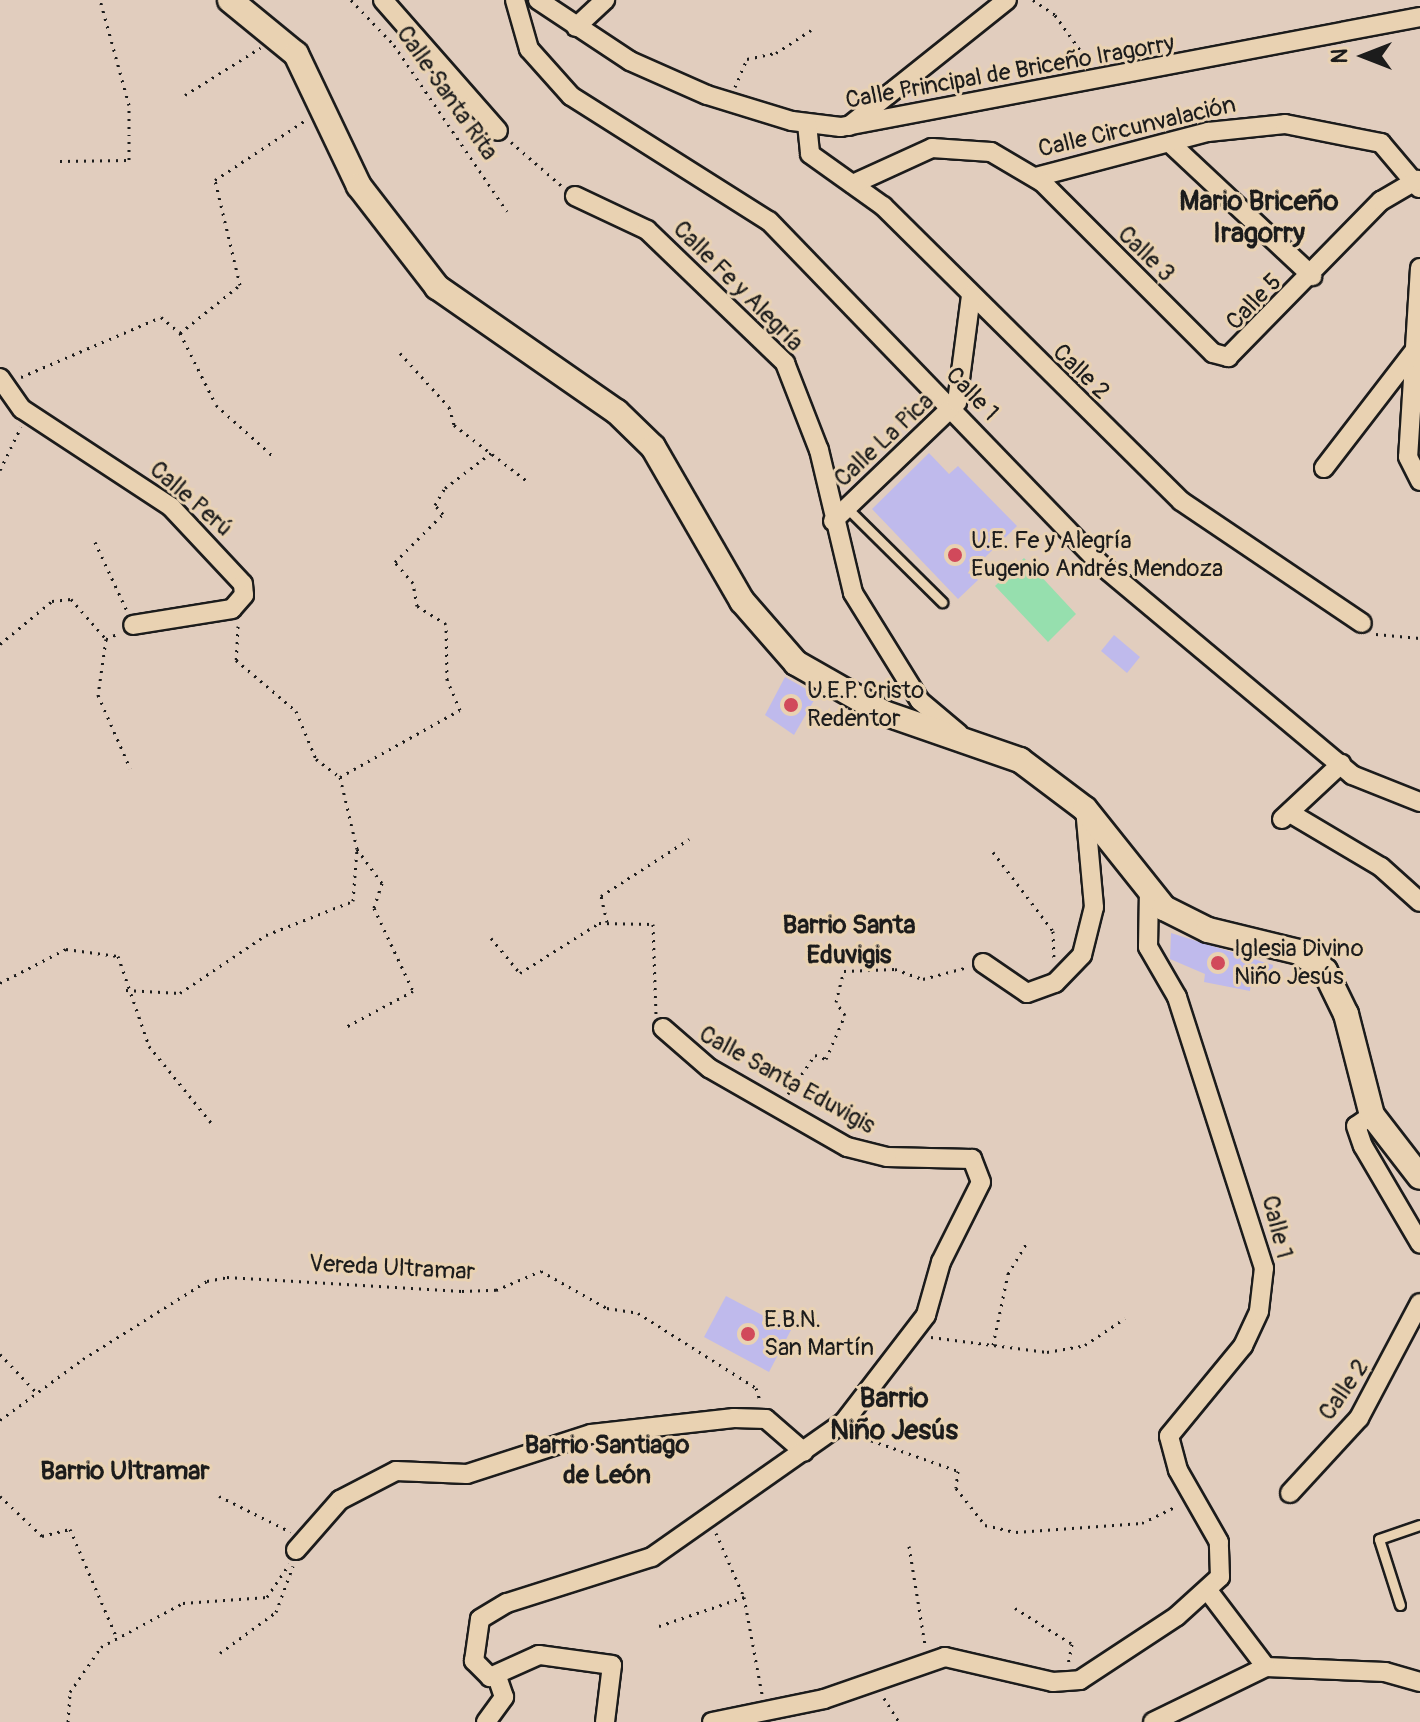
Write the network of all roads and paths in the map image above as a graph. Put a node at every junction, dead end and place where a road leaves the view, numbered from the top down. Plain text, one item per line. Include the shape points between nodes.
1 (100, 0) edge
2 (230, 0) edge
3 (351, 0) edge
4 (383, 0) edge
5 (515, 0) edge
6 (538, 0) edge
7 (605, 0) edge
8 (1007, 0) edge
9 (1033, 0) edge
10 (1420, 17) edge
11 (576, 27) junction
12 (811, 30) dead end
13 (279, 37) junction
14 (1093, 85) junction
15 (185, 95) dead end
16 (729, 103) junction
17 (321, 110) junction
18 (807, 124) junction
19 (849, 126) junction
20 (498, 131) joint
21 (1170, 143) junction
22 (60, 161) dead end
23 (1036, 177) junction
24 (853, 184) junction
25 (1418, 185) edge
26 (575, 196) joint
27 (507, 211) dead end
28 (1420, 268) edge
29 (1312, 276) junction
30 (971, 295) junction
31 (180, 333) junction
32 (1415, 350) junction
33 (400, 353) dead end
34 (1228, 357) joint
35 (1, 381) edge
36 (953, 408) junction
37 (27, 413) junction
38 (491, 453) junction
39 (275, 458) dead end
40 (1324, 468) dead end
41 (0, 470) edge
42 (527, 481) dead end
43 (1420, 481) edge
44 (840, 515) junction
45 (95, 542) dead end
46 (942, 602) dead end
47 (239, 605) junction
48 (1362, 623) joint
49 (133, 625) junction
50 (1420, 638) edge
51 (106, 639) junction
52 (0, 644) edge
53 (959, 734) junction
54 (1341, 764) junction
55 (130, 768) dead end
56 (340, 777) junction
57 (1420, 802) edge
58 (1085, 809) junction
59 (689, 839) dead end
60 (357, 849) junction
61 (993, 852) dead end
62 (1149, 892) junction
63 (1420, 902) edge
64 (607, 922) junction
65 (491, 938) dead end
66 (983, 963) joint
67 (0, 983) edge
68 (1055, 983) junction
69 (126, 990) junction
70 (346, 1027) dead end
71 (663, 1028) joint
72 (779, 1107) junction
73 (1372, 1115) junction
74 (213, 1125) dead end
75 (1420, 1177) edge
76 (1028, 1241) dead end
77 (1420, 1243) edge
78 (1420, 1303) edge
79 (1125, 1318) dead end
80 (914, 1334) junction
81 (993, 1345) junction
82 (0, 1354) edge
83 (36, 1392) junction
84 (766, 1419) junction
85 (0, 1420) edge
86 (838, 1427) junction
87 (804, 1452) junction
88 (1290, 1493) dead end
89 (0, 1496) edge
90 (219, 1496) dead end
91 (1194, 1496) junction
92 (710, 1516) junction
93 (1420, 1525) edge
94 (301, 1544) junction
95 (909, 1546) dead end
96 (1209, 1592) junction
97 (744, 1597) junction
98 (1400, 1605) dead end
99 (1015, 1608) dead end
100 (659, 1626) dead end
101 (117, 1638) junction
102 (220, 1653) dead end
103 (928, 1661) junction
104 (1266, 1667) junction
105 (497, 1677) junction
106 (873, 1680) junction
107 (1420, 1682) edge
108 (1065, 1683) junction
109 (765, 1710) junction
110 (68, 1722) edge
111 (486, 1722) edge
112 (605, 1722) edge
113 (712, 1722) edge
114 (899, 1722) edge
115 (1153, 1722) edge

1 - 22 path via 129,105 129,160
2 - 13 main road
3 - 27 path, Calle Santa Rita via 394,45
4 - 20 street
5 - 36 street, Calle 1 via 529,49 571,96 769,221
6 - 11 street, Calle Principal de Briceño Iragorry
7 - 11 street
8 - 19 street
9 - 14 path via 1077,39
10 - 14 street, Calle Principal de Briceño Iragorry
11 - 16 street, Calle Principal de Briceño Iragorry via 630,61
12 - 16 path via 776,53 747,59
13 - 15 path
13 - 17 main road via 296,54
14 - 19 street, Calle Principal de Briceño Iragorry
16 - 18 street, Calle Principal de Briceño Iragorry
17 - 31 path via 215,180 240,285
17 - 53 main road via 359,186 437,287 607,404 653,447 735,590 796,663 884,713
18 - 19 street, Calle Principal de Briceño Iragorry
18 - 24 street, Calle 2 via 810,154
20 - 26 path
21 - 23 street, Calle Circunvalación
21 - 25 street, Calle Circunvalación via 1256,124 1327,127 1381,143
21 - 29 street
23 - 24 street, Calle Circunvalación via 991,152 950,146 911,153
23 - 34 street, Calle 3 via 1213,353
24 - 30 street, Calle 2
25 - 29 street, Calle 5 via 1381,201
26 - 44 street, Calle Fe y Alegría via 647,230 785,363
28 - 32 street
29 - 34 street, Calle 5
30 - 36 street, Calle La Pica
30 - 48 street, Calle 2 via 1181,501
31 - 35 path via 161,317 136,323
31 - 39 path via 216,405
32 - 40 street
32 - 43 street via 1408,457
33 - 38 path via 449,407 454,425
35 - 37 street, Calle Perú
36 - 44 street, Calle La Pica
36 - 54 street, Calle 1 via 1100,564
37 - 41 path
37 - 47 street, Calle Perú via 137,482 200,533 243,584
38 - 42 path
38 - 56 path via 445,488 435,505 443,514 395,562 413,583 417,606 446,624 447,680 460,710
44 - 46 lane
44 - 53 street, Calle Fe y Alegría via 843,569 873,629 920,701
45 - 49 path
47 - 49 street
47 - 56 path via 236,660 296,711 316,759
48 - 50 path via 1372,635
49 - 51 path
51 - 52 path via 71,599 52,601
51 - 55 path via 98,695
53 - 58 main road via 1020,760
54 - 57 street, Calle 1
54 - 63 street via 1286,816 1381,867
56 - 60 path
58 - 62 main road
58 - 68 street via 1092,925 1082,955
59 - 64 path via 601,896
60 - 69 path via 353,901 266,935 180,993
60 - 70 path via 382,883 374,908 413,991
61 - 68 path via 1053,931
62 - 73 main road via 1208,930 1299,952 1325,971 1346,1014
62 - 91 street, Calle 1 via 1148,947 1177,997 1264,1268 1259,1311 1243,1346 1172,1424 1171,1451
64 - 65 path via 520,973
64 - 71 path via 653,924 654,1011
66 - 68 street via 1017,991
66 - 72 path via 923,979 895,969 844,971 836,1002 845,1015 826,1059 815,1055
67 - 69 path via 66,949 118,956
69 - 74 path via 149,1046
71 - 72 street, Calle Santa Eduvigis via 690,1056
72 - 80 street, Calle Santa Eduvigis via 867,1154 961,1157 979,1165 973,1210 941,1262
73 - 75 main road
73 - 77 street via 1356,1126 1363,1146
76 - 81 path via 1008,1274
78 - 88 street, Calle 2 via 1359,1418
79 - 81 path via 1071,1349
80 - 81 path
80 - 86 street, Calle Santa Eduvigis
82 - 83 path
83 - 84 path, Vereda Ultramar via 207,1281 496,1290 541,1271 607,1308 638,1313 756,1388
83 - 85 path, Vereda Ultramar
84 - 87 street
84 - 94 street via 591,1434 467,1474 396,1471 340,1500
86 - 87 street, Calle Santa Eduvigis
86 - 91 path via 958,1471 956,1488 985,1525 1016,1532 1142,1523
87 - 92 street, Calle Santa Eduvigis
89 - 101 path via 42,1536 70,1529
90 - 94 path
91 - 96 street, Calle 1 via 1222,1559
92 - 97 path
92 - 105 street, Calle Santa Eduvigis via 624,1569 491,1609 480,1619 472,1647 480,1670
93 - 98 lane via 1379,1539
94 - 101 path via 267,1597 183,1603
94 - 102 path via 287,1596 276,1612
95 - 103 path
96 - 104 street
96 - 108 street via 1104,1667
97 - 100 path
97 - 109 path
99 - 108 path via 1072,1644
101 - 110 path via 80,1670
103 - 106 street
103 - 108 street via 964,1659
104 - 107 street via 1385,1672
104 - 115 street via 1216,1698
105 - 111 street via 504,1697
105 - 112 street via 539,1655 612,1665
106 - 109 street via 824,1699
106 - 114 path
109 - 113 street

